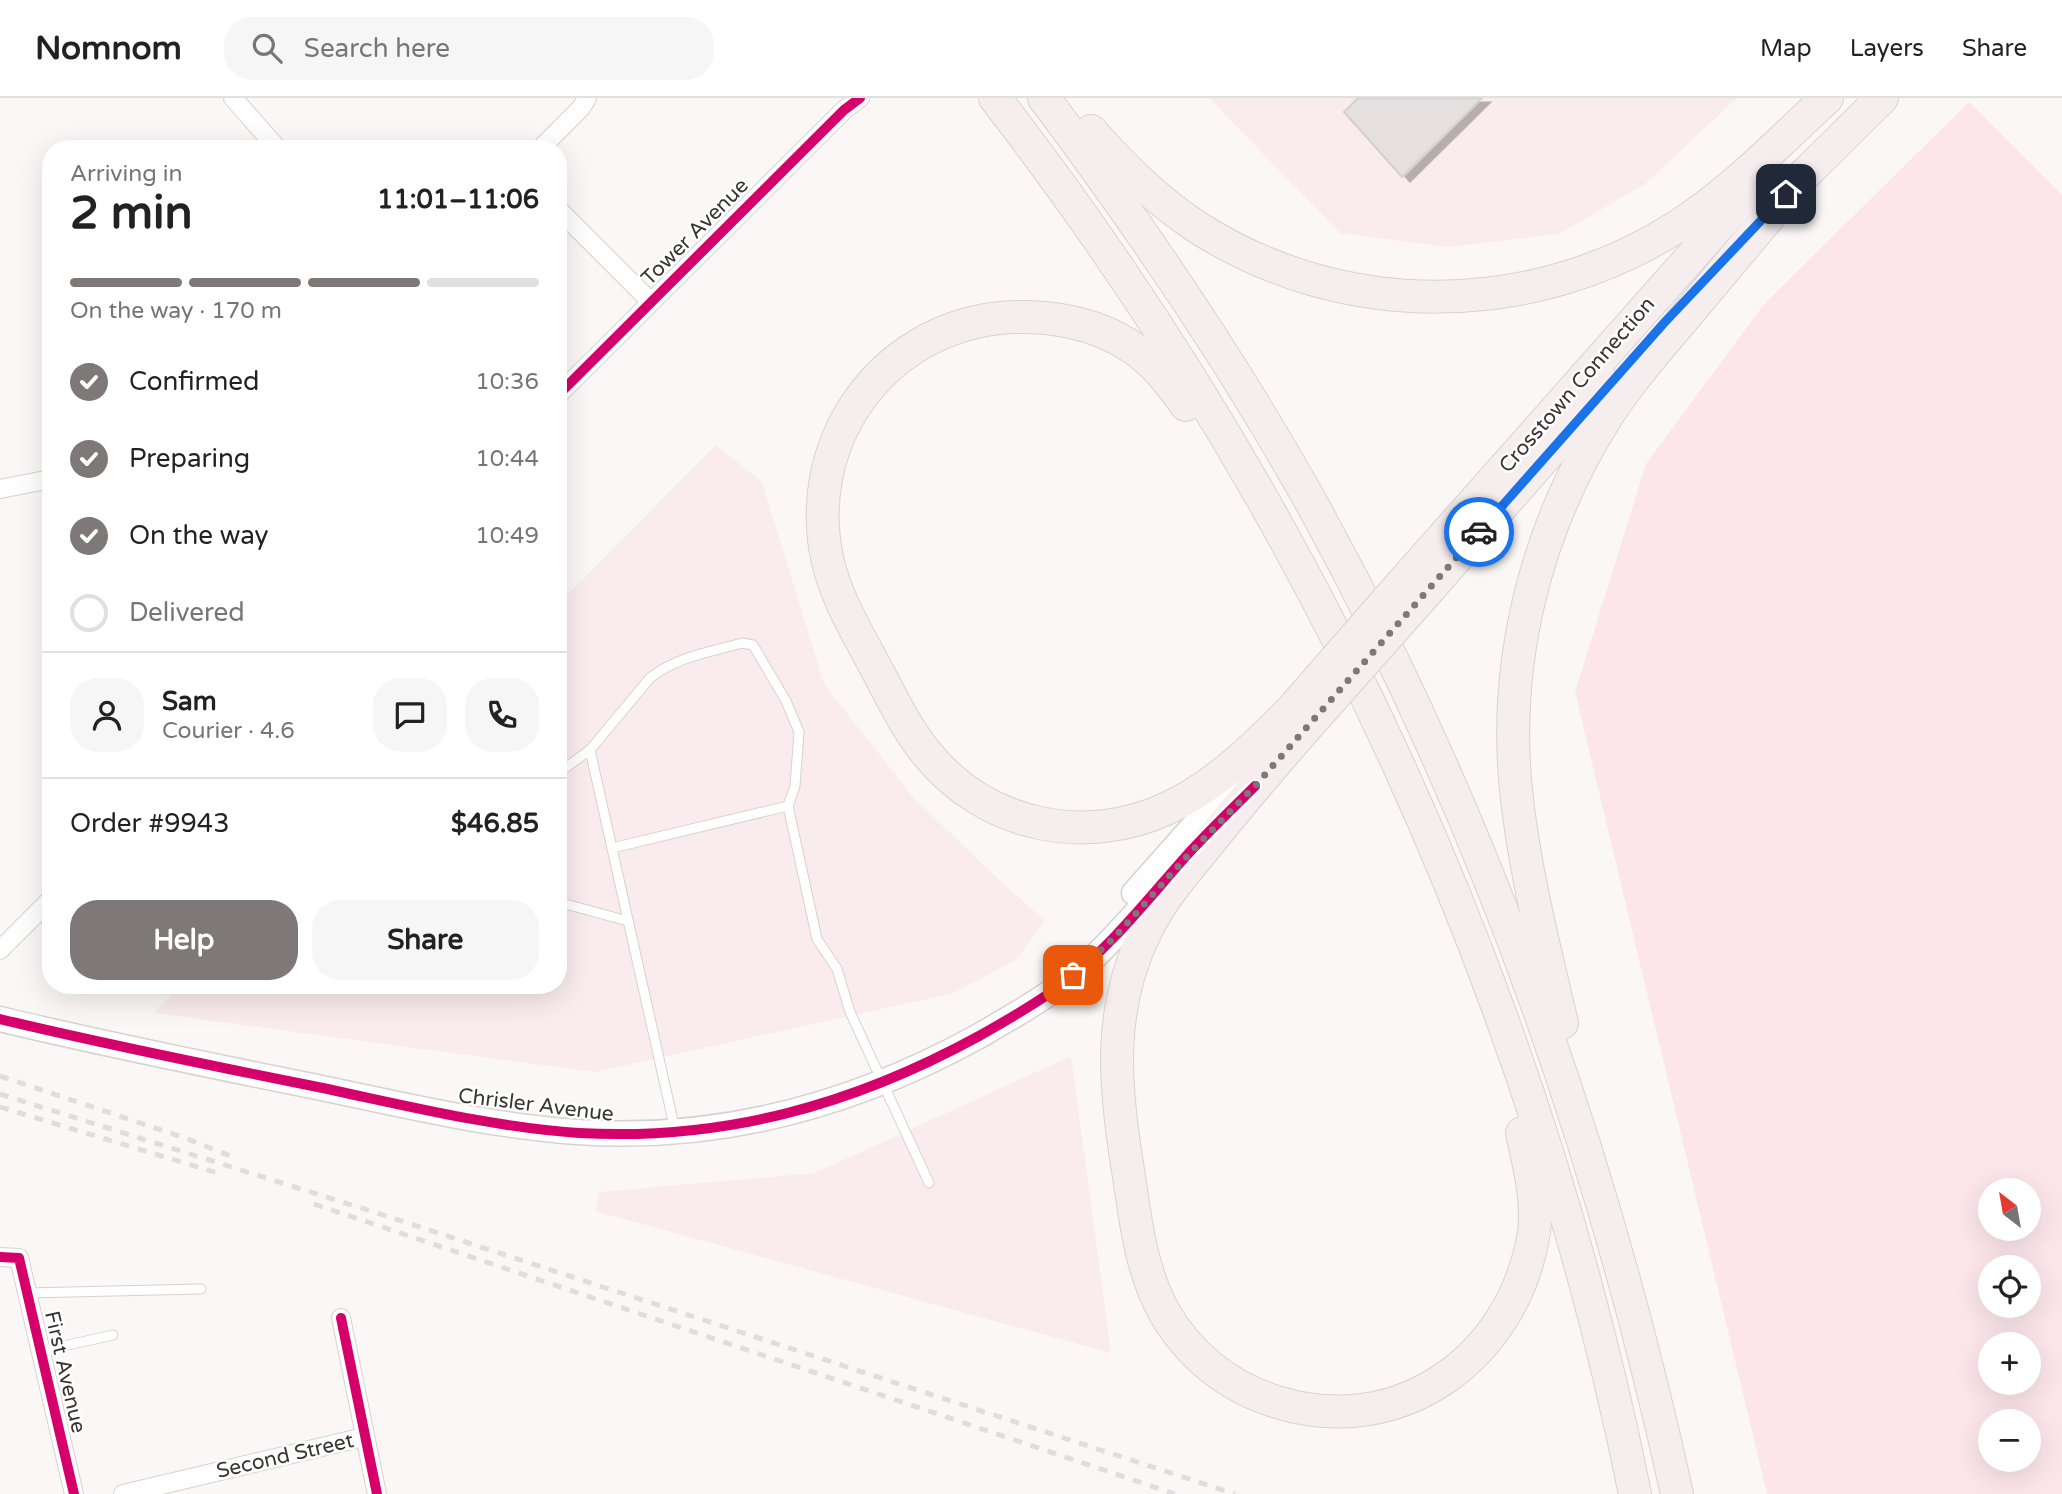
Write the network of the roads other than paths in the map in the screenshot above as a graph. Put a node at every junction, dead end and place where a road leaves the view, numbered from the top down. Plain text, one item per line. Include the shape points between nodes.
1 (233, 98) edge
2 (587, 98) edge
3 (860, 98) edge
4 (995, 98) edge
5 (1044, 98) edge
6 (1060, 98) edge
7 (1827, 98) edge
8 (1835, 98) edge
9 (1882, 98) edge
10 (270, 140) edge
11 (549, 140) edge
12 (1804, 175) junction
13 (567, 218) edge
14 (651, 302) junction
15 (567, 386) edge
16 (42, 481) edge
17 (0, 489) edge
18 (1282, 531) junction
19 (1418, 584) junction
20 (1300, 718) junction
21 (590, 750) junction
22 (567, 767) edge
23 (1255, 786) junction
24 (788, 806) junction
25 (612, 848) junction
26 (567, 904) edge
27 (42, 908) edge
28 (628, 921) junction
29 (0, 950) edge
30 (1491, 988) junction
31 (0, 1019) edge
32 (1004, 1022) junction
33 (882, 1083) junction
34 (676, 1132) junction
35 (929, 1183) dead end
36 (1600, 1195) junction
37 (0, 1257) edge
38 (201, 1289) dead end
39 (27, 1293) junction
40 (341, 1318) dead end
41 (113, 1335) dead end
42 (41, 1351) junction
43 (364, 1437) junction
44 (74, 1494) edge
45 (123, 1494) edge
46 (377, 1494) edge
47 (1635, 1494) edge
48 (1677, 1494) edge

1 - 10 street
2 - 11 street
3 - 14 street, Tower Avenue
4 - 18 highway via 1153,319
5 - 36 highway via 1139,228 1231,369 1356,588 1430,739 1496,894 1554,1051
6 - 7 highway via 1144,186 1225,244 1325,284 1388,294 1452,297 1542,286 1596,269 1640,248 1702,210
8 - 19 highway, Crosstown Connection via 1654,296
9 - 12 highway, Crosstown Connection
12 - 19 highway, Crosstown Connection
12 - 36 highway via 1605,419 1566,490 1528,604 1514,712 1516,788 1535,905
13 - 14 street
14 - 15 street, Tower Avenue
16 - 17 street
18 - 20 highway via 1150,362 1101,332 1042,318 1016,317 962,326 926,342 891,366 854,406 836,441 824,485 824,536 835,586 901,715 928,755 969,794 991,807 1016,818 1066,827 1096,827 1146,817 1217,778
18 - 30 highway via 1395,755
19 - 20 highway, Crosstown Connection, bridge
20 - 23 highway, Crosstown Connection
20 - 32 street, Chrisler Avenue via 1239,775 1055,978
21 - 22 lane
21 - 24 lane via 662,669 742,643 753,645 799,732 795,786
21 - 25 lane
23 - 30 highway, Crosstown Connection via 1176,884 1146,930 1128,978 1117,1033 1116,1092 1143,1259 1164,1311 1194,1353 1214,1371 1261,1397 1287,1405 1336,1411 1374,1409 1425,1391 1448,1377 1492,1335 1520,1285 1534,1229 1531,1172
23 - 32 street, Chrisler Avenue via 1087,964
24 - 25 lane
24 - 33 lane via 817,939 837,969 850,1012
25 - 28 lane
26 - 28 lane
27 - 29 street
28 - 34 lane
30 - 47 highway via 1564,1207 1600,1337
31 - 34 street, Chrisler Avenue via 504,1124 578,1132
32 - 33 street, Chrisler Avenue
33 - 34 street, Chrisler Avenue via 779,1116
33 - 35 lane
36 - 48 highway
37 - 39 street, First Avenue via 19,1258
38 - 39 lane
39 - 42 street, First Avenue
40 - 43 street
41 - 42 lane
42 - 44 street, First Avenue
43 - 45 street, Second Street
43 - 46 street

